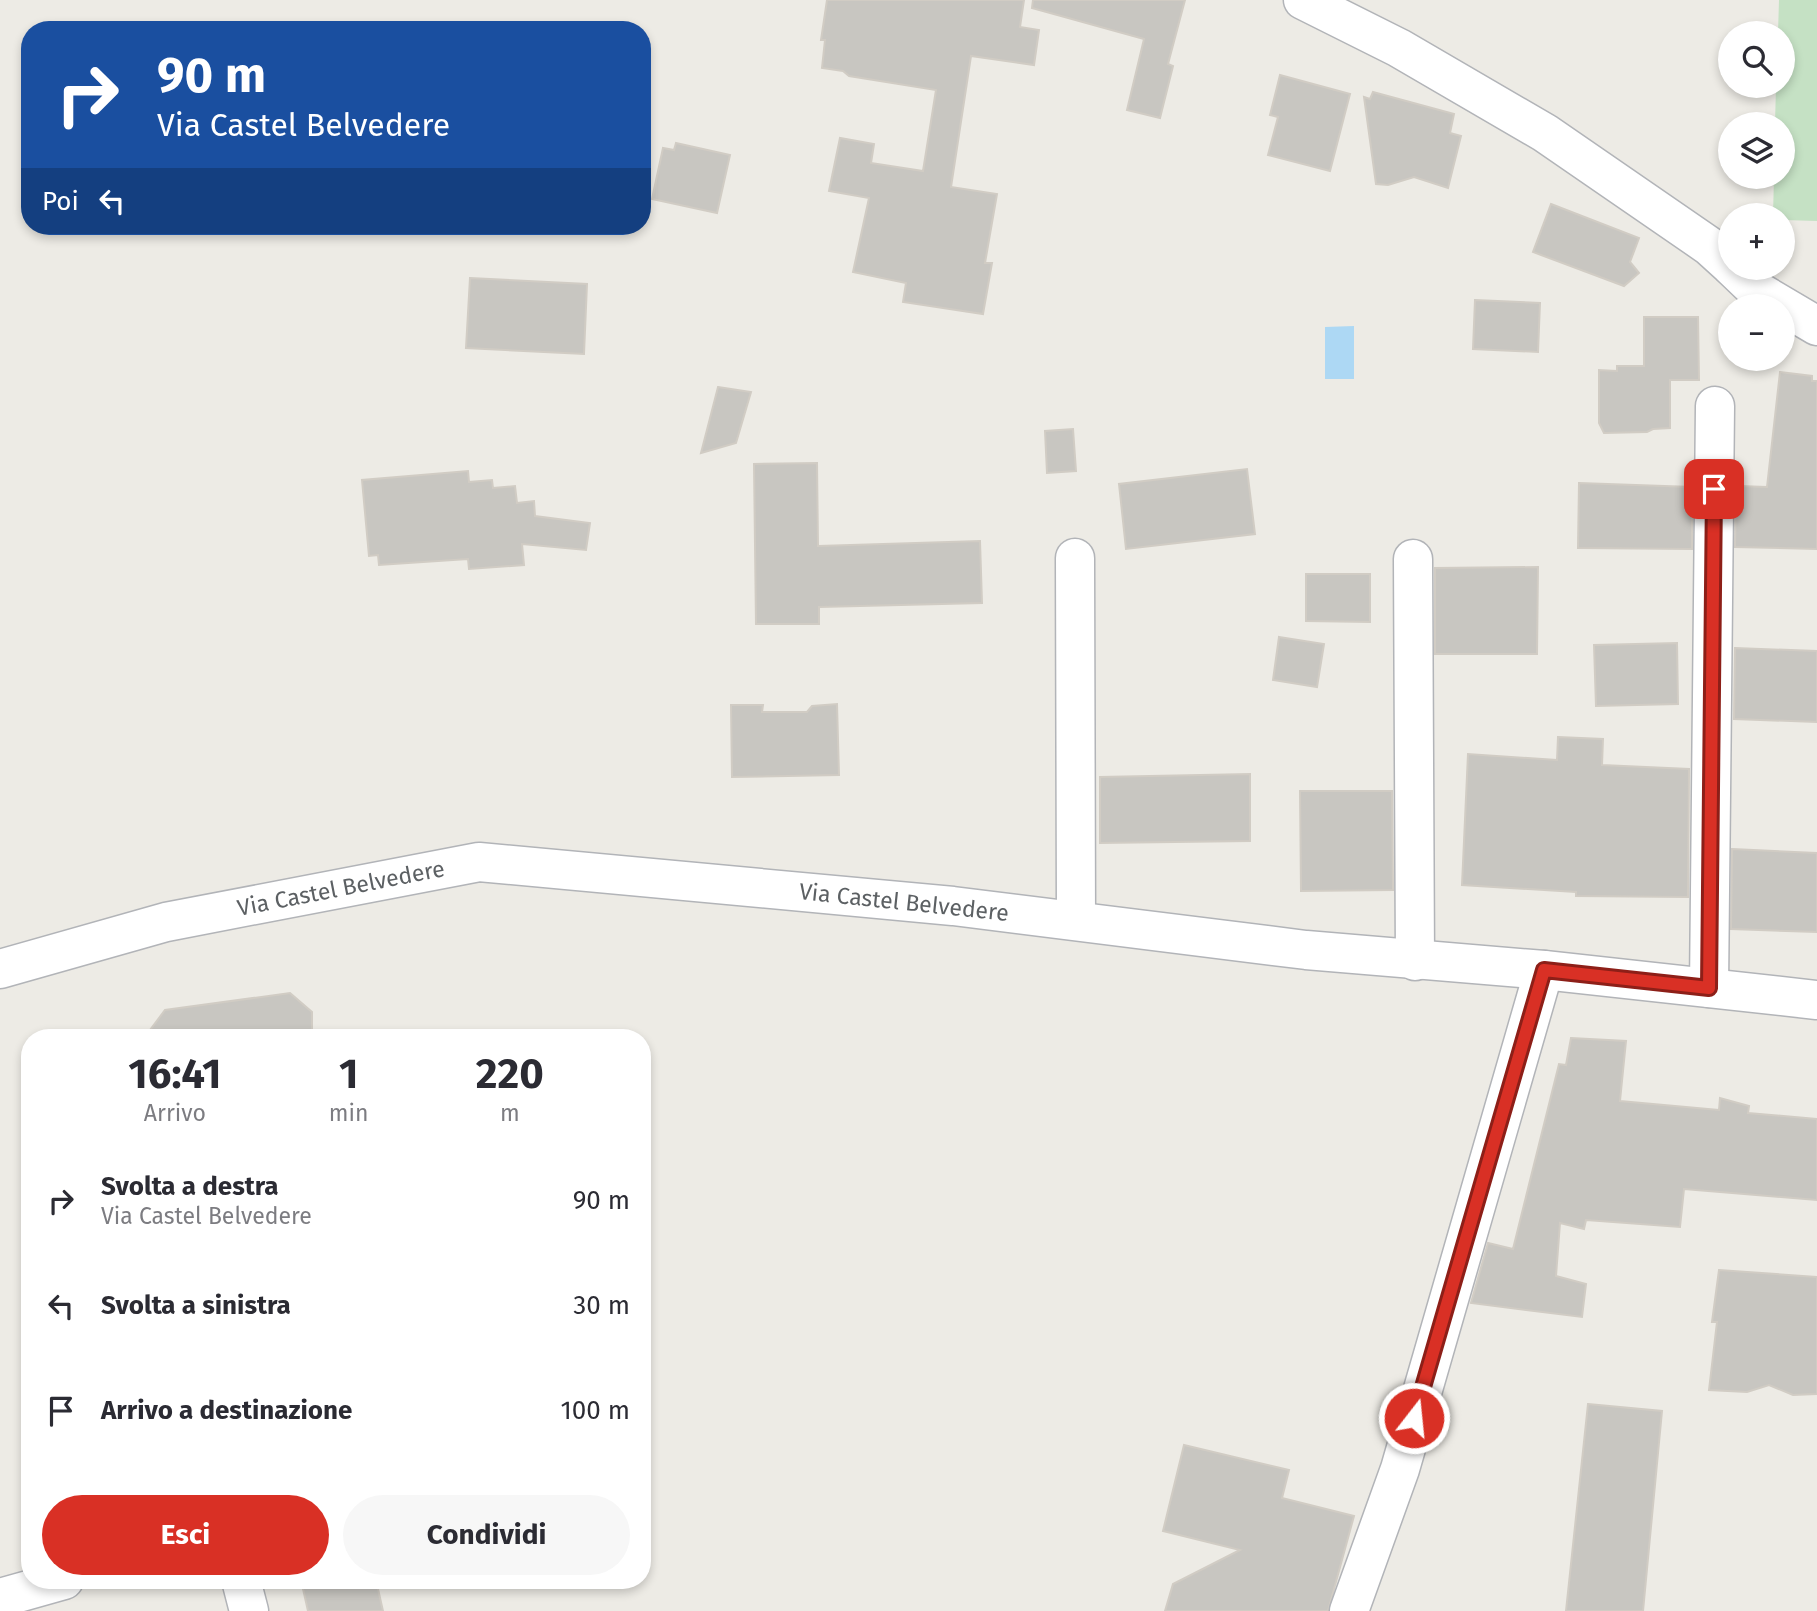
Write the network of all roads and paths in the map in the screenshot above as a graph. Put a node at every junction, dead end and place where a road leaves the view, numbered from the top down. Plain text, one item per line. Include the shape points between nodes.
1 (1303, 0) edge
2 (1718, 254) edge
3 (1746, 280) edge
4 (1817, 326) edge
5 (1715, 406) dead end
6 (1074, 558) dead end
7 (1413, 559) dead end
8 (1076, 919) junction
9 (1415, 961) junction
10 (0, 969) edge
11 (1544, 970) junction
12 (1709, 988) junction
13 (1817, 1000) edge
14 (32, 1589) edge
15 (243, 1589) edge
16 (0, 1598) edge
17 (249, 1611) edge
18 (1349, 1611) edge

1 - 2 street via 1399,48 1545,133
3 - 4 street
5 - 12 street
6 - 8 street
7 - 9 street
8 - 9 street, Via Castel Belvedere
8 - 10 street, Via Castel Belvedere via 479,862 166,922
9 - 11 street, Via Castel Belvedere
11 - 12 street, Via Castel Belvedere
11 - 18 street via 1400,1469
12 - 13 street, Via Castel Belvedere
14 - 16 street
15 - 17 street

